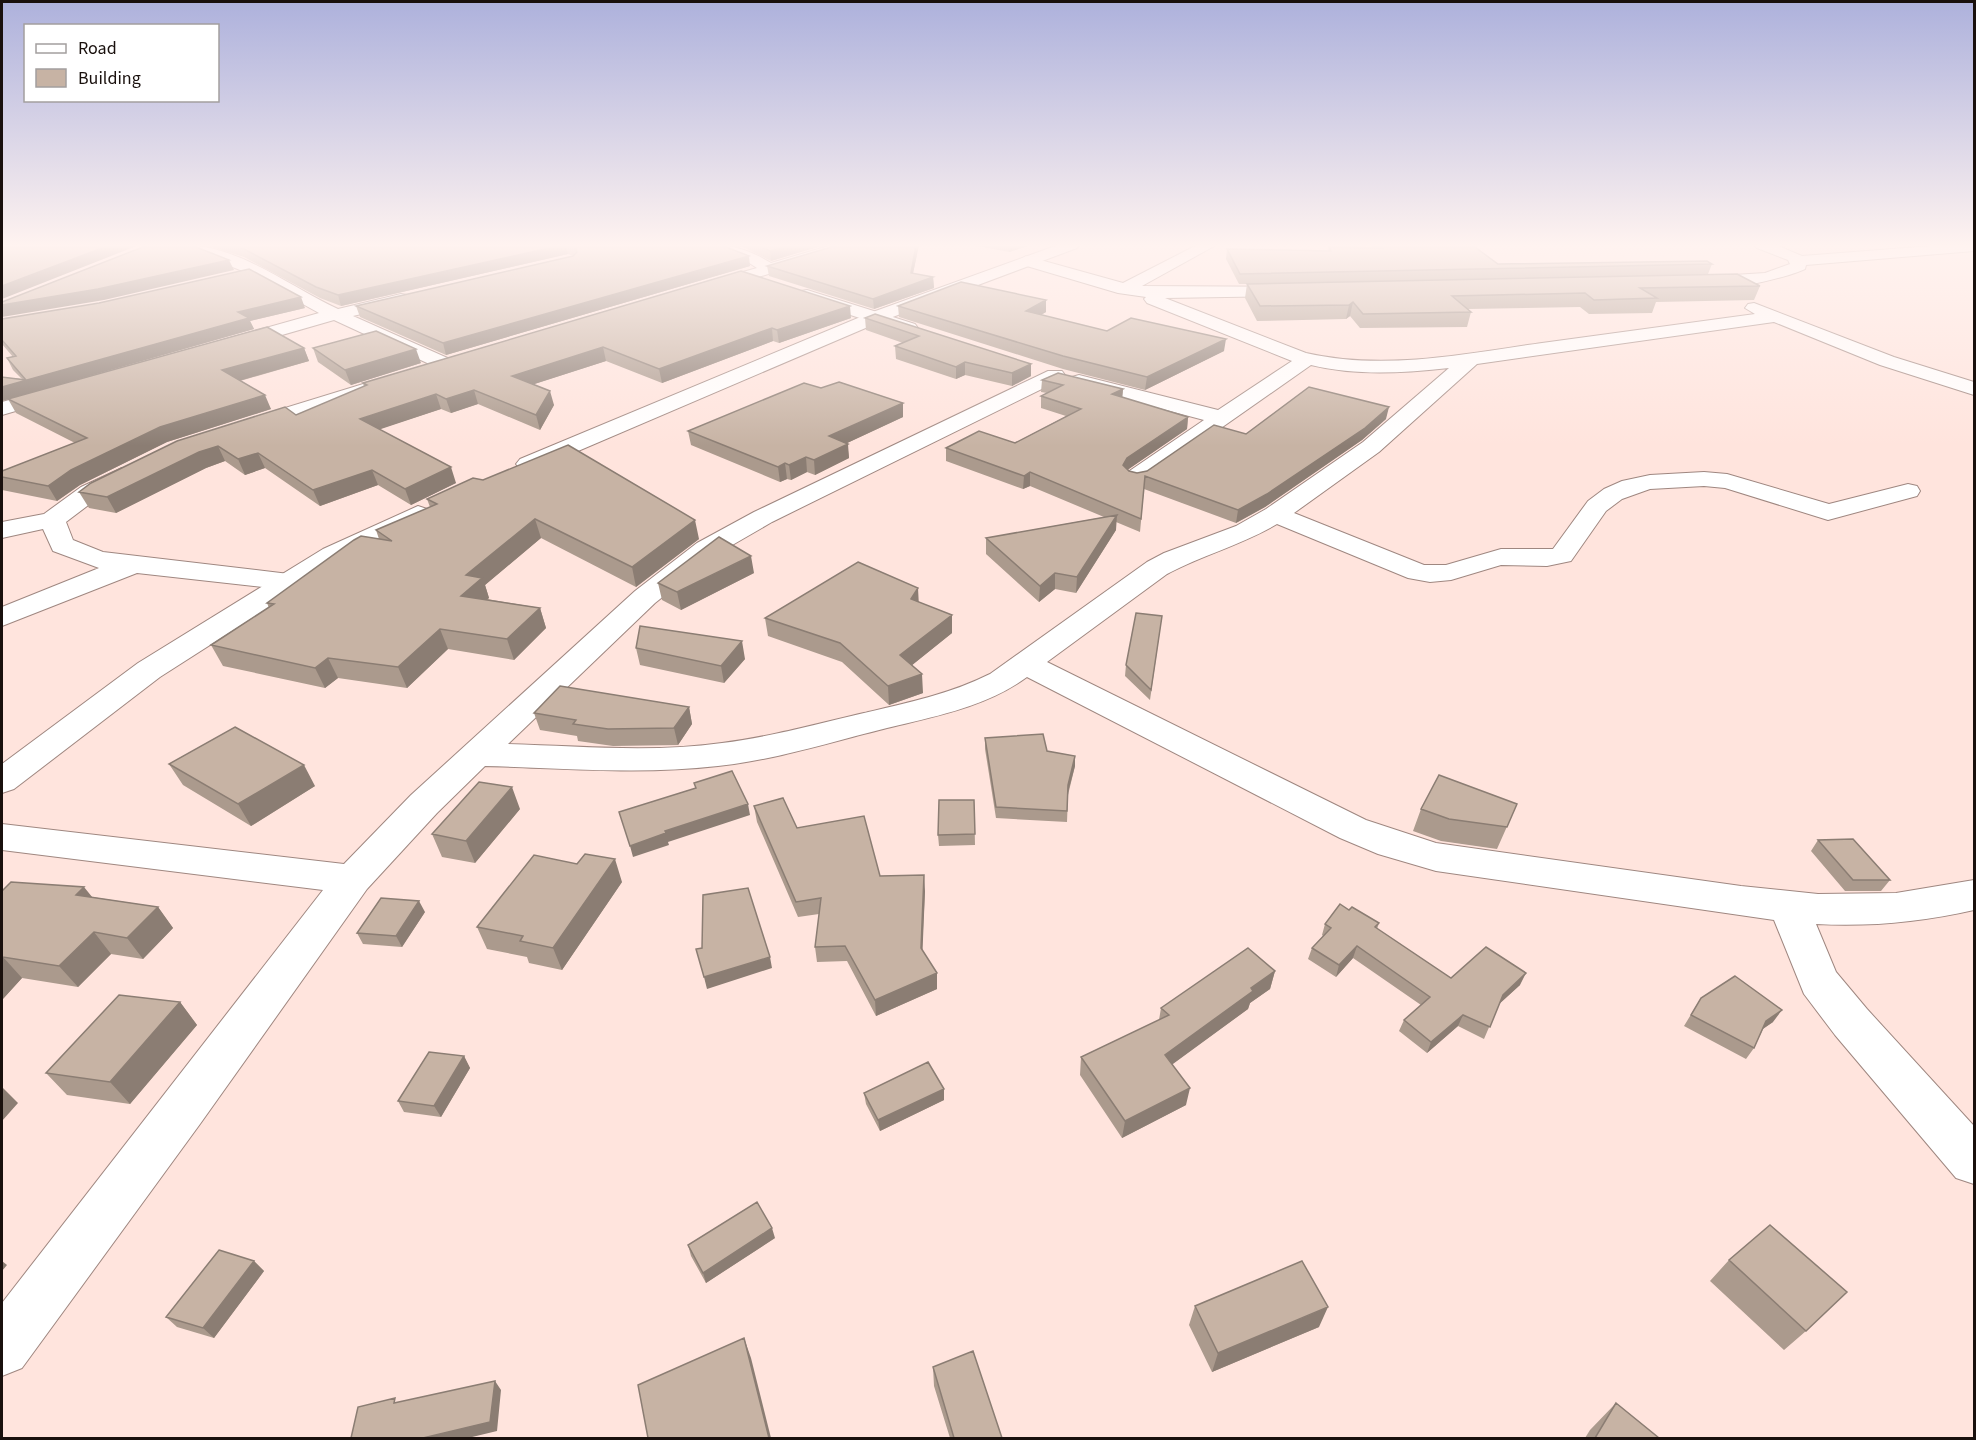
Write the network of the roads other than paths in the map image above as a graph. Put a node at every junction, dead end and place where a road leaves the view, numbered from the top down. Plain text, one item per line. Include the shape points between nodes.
1 (332, 312) edge
2 (345, 312) edge
3 (863, 312) edge
4 (889, 312) edge
5 (1186, 312) edge
6 (1763, 312) edge
7 (337, 314) junction
8 (876, 317) junction
9 (1775, 317) junction
10 (929, 335) edge
11 (216, 348) edge
12 (468, 358) edge
13 (1307, 359) junction
14 (1471, 359) junction
15 (445, 364) junction
16 (415, 374) edge
17 (392, 381) edge
18 (75, 387) edge
19 (1974, 389) edge
20 (2, 409) edge
21 (1222, 418) junction
22 (233, 431) edge
23 (136, 468) edge
24 (512, 470) edge
25 (1136, 477) edge
26 (1908, 491) dead end
27 (437, 504) edge
28 (1275, 514) junction
29 (52, 520) junction
30 (2, 530) edge
31 (134, 564) junction
32 (289, 582) junction
33 (2, 617) edge
34 (1026, 664) junction
35 (476, 755) junction
36 (2, 781) edge
37 (2, 837) edge
38 (353, 879) junction
39 (1974, 895) edge
40 (1789, 908) junction
41 (1974, 1161) edge
42 (2, 1348) edge

1 - 7 street
2 - 7 street
3 - 8 street
4 - 8 street
5 - 13 street
6 - 9 street
7 - 11 street
7 - 15 street
8 - 10 street
8 - 24 street
9 - 14 street
9 - 19 street via 1887,361
12 - 15 street
13 - 14 street via 1334,364 1417,365
13 - 21 street
14 - 28 street via 1371,447
15 - 16 street
17 - 22 street
18 - 20 street
21 - 25 street
21 - 35 street via 1040,370 706,549 645,597
23 - 29 street via 90,492
26 - 28 street via 1828,512 1727,481 1650,482 1613,494 1598,506 1562,555 1500,557 1439,576 1418,572
27 - 32 street via 332,555
28 - 34 street via 1245,532 1157,568
29 - 30 street
29 - 31 street via 62,545 98,560
31 - 32 street
31 - 33 street
32 - 36 street via 149,670
34 - 35 street via 978,693 757,749 672,759
34 - 40 street via 1391,844 1436,856
35 - 38 street
37 - 38 street
38 - 42 street
39 - 40 street via 1887,910
40 - 41 street via 1819,982

